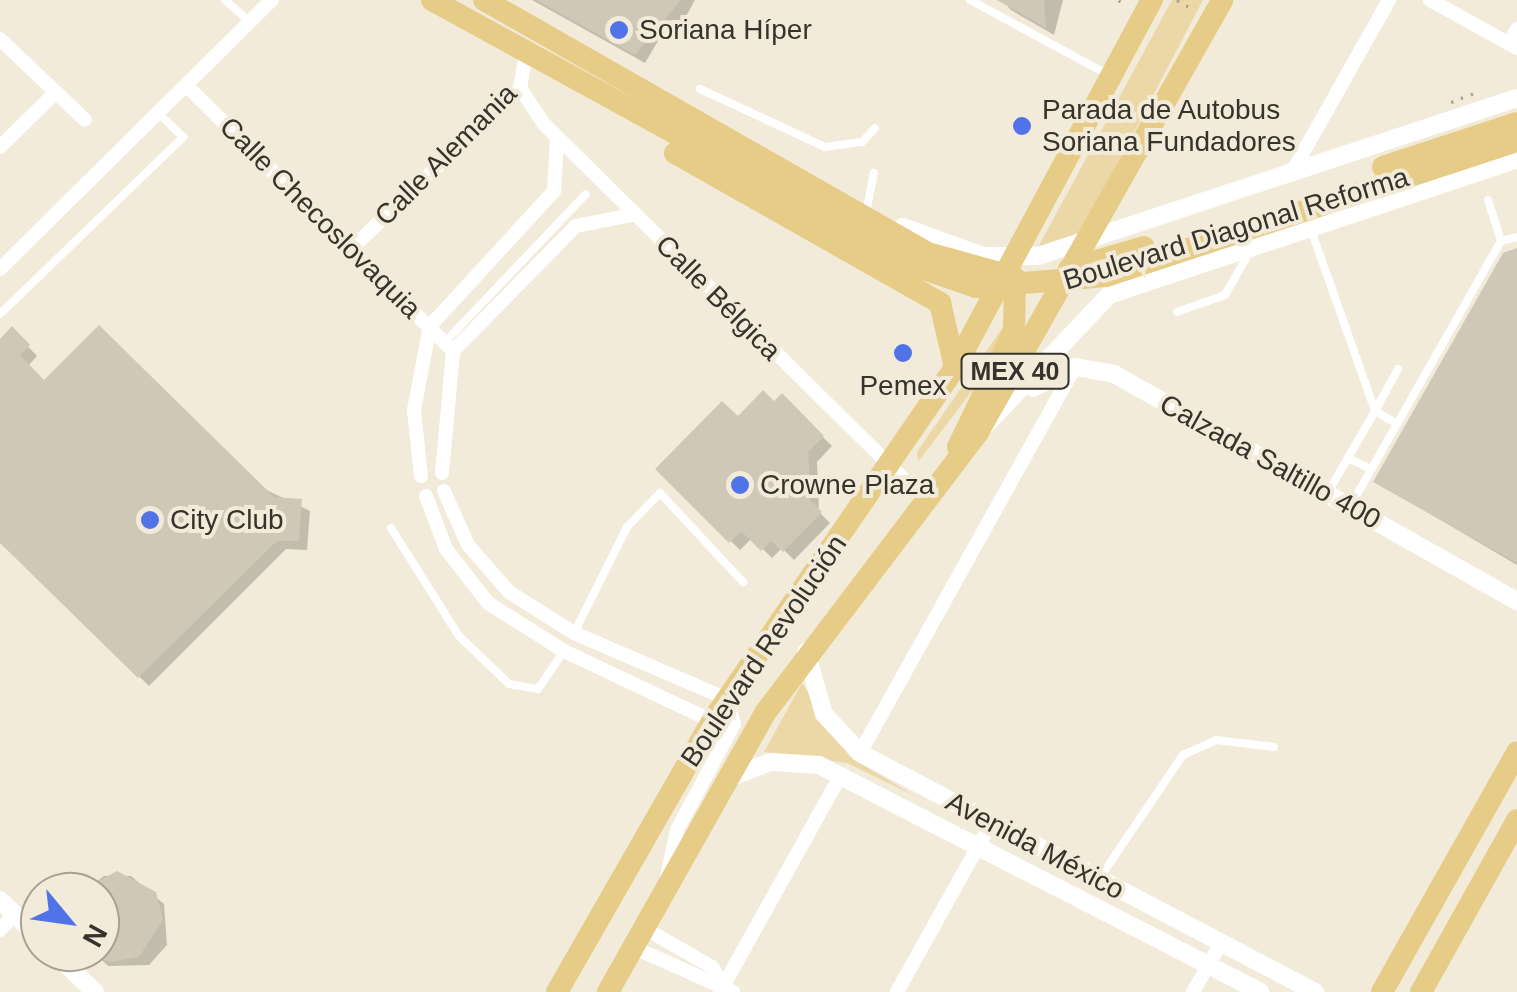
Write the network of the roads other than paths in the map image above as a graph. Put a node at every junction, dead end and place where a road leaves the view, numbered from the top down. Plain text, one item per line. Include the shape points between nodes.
1 (225, 0) edge
2 (272, 0) edge
3 (432, 0) edge
4 (484, 0) edge
5 (970, 0) edge
6 (1152, 0) edge
7 (1222, 0) edge
8 (1389, 0) edge
9 (1430, 0) edge
10 (250, 22) junction
11 (1517, 29) edge
12 (0, 39) edge
13 (1513, 46) edge
14 (577, 52) junction
15 (526, 54) junction
16 (1110, 76) junction
17 (186, 85) junction
18 (520, 88) junction
19 (700, 89) dead end
20 (54, 94) junction
21 (1517, 98) edge
22 (616, 103) junction
23 (158, 113) junction
24 (86, 120) dead end
25 (1517, 123) edge
26 (875, 128) dead end
27 (688, 133) junction
28 (558, 137) junction
29 (1517, 141) edge
30 (0, 147) edge
31 (1517, 160) edge
32 (1424, 162) junction
33 (874, 174) dead end
34 (1290, 174) junction
35 (586, 194) dead end
36 (1488, 200) dead end
37 (866, 208) junction
38 (636, 214) junction
39 (1158, 220) junction
40 (1310, 228) junction
41 (908, 230) junction
42 (1517, 237) edge
43 (1090, 240) junction
44 (1501, 240) junction
45 (940, 245) junction
46 (1254, 245) junction
47 (351, 249) junction
48 (1018, 257) junction
49 (0, 268) edge
50 (880, 271) junction
51 (1156, 277) junction
52 (911, 286) junction
53 (1177, 312) dead end
54 (0, 314) edge
55 (430, 326) junction
56 (449, 346) junction
57 (954, 366) junction
58 (1075, 366) junction
59 (1398, 369) dead end
60 (1020, 396) junction
61 (1375, 411) junction
62 (1397, 424) junction
63 (978, 432) junction
64 (1348, 458) junction
65 (952, 465) junction
66 (887, 468) junction
67 (1371, 470) junction
68 (442, 473) junction
69 (421, 476) junction
70 (444, 492) junction
71 (1328, 494) junction
72 (426, 496) junction
73 (925, 500) junction
74 (1350, 507) junction
75 (391, 528) dead end
76 (743, 582) dead end
77 (1517, 600) edge
78 (574, 633) junction
79 (564, 652) junction
80 (806, 652) junction
81 (727, 699) junction
82 (712, 721) junction
83 (1274, 747) dead end
84 (1517, 752) edge
85 (860, 753) junction
86 (842, 774) junction
87 (726, 779) junction
88 (991, 823) junction
89 (1514, 835) edge
90 (979, 847) junction
91 (1099, 879) junction
92 (665, 888) junction
93 (0, 900) edge
94 (14, 915) junction
95 (20, 921) edge
96 (0, 930) edge
97 (638, 937) junction
98 (1220, 943) junction
99 (1208, 965) junction
100 (74, 972) edge
101 (725, 990) edge
102 (95, 992) edge
103 (557, 992) edge
104 (608, 992) edge
105 (898, 992) edge
106 (1193, 992) edge
107 (1260, 992) edge
108 (1315, 992) edge
109 (1382, 992) edge
110 (1421, 992) edge

1 - 10 lane
2 - 10 street
3 - 15 main road
4 - 14 main road
5 - 16 lane
6 - 16 main road, Boulevard Revolución / MEX 40
7 - 43 main road, MEX 40
8 - 34 street
9 - 13 street
10 - 17 street
11 - 13 street
12 - 20 street
14 - 27 main road
14 - 37 street
15 - 18 street, Calle Alemania
15 - 22 main road
16 - 48 main road, Boulevard Revolución / MEX 40
17 - 23 street
17 - 47 street, Calle Checoslovaquia
18 - 28 street, Calle Bélgica
18 - 47 street, Calle Alemania
19 - 26 lane via 825,148 862,142
20 - 24 street
20 - 30 street
21 - 34 street
22 - 27 main road
22 - 50 main road via 667,149
23 - 49 street
23 - 54 lane via 183,136
25 - 32 main road, Boulevard Diagonal Reforma
27 - 32 main road, Boulevard Diagonal Reforma via 928,254 1015,276 1130,252
28 - 38 street, Calle Bélgica
28 - 55 street via 554,191
29 - 32 main road, Boulevard Diagonal Reforma
31 - 40 street
33 - 37 lane
34 - 39 street
35 - 56 lane
36 - 44 lane
37 - 41 street
38 - 56 street via 576,226
38 - 66 street, Calle Bélgica
39 - 43 street
39 - 51 street via 1138,255
40 - 46 street
40 - 61 lane
41 - 45 street
41 - 50 main road via 884,244
42 - 44 lane
43 - 48 street
43 - 63 main road, MEX 40
44 - 62 lane
45 - 48 street
45 - 52 main road via 935,272
46 - 51 street
46 - 53 lane via 1225,295
47 - 55 street, Calle Checoslovaquia
48 - 57 main road, Boulevard Revolución / MEX 40
48 - 65 main road via 1014,330
50 - 52 main road
51 - 60 street via 1094,306
52 - 57 main road via 947,312
55 - 56 street, Calle Checoslovaquia
55 - 69 street via 414,410
56 - 68 street
57 - 66 main road, Boulevard Revolución / MEX 40
58 - 60 street
58 - 71 street, Calzada Saltillo 400 via 1114,374
58 - 85 street
59 - 61 lane
60 - 63 street
61 - 62 lane
61 - 64 lane
62 - 67 lane
63 - 65 main road, MEX 40
64 - 67 lane
64 - 71 lane
65 - 73 main road, MEX 40
66 - 73 street, Calle Bélgica
66 - 81 main road, Boulevard Revolución / MEX 40
67 - 74 lane
68 - 69 street
68 - 70 street
69 - 72 street
70 - 72 street
70 - 78 street via 486,570
71 - 74 street, Calzada Saltillo 400
72 - 79 street via 446,548 478,592
73 - 80 main road, MEX 40
74 - 77 street, Calzada Saltillo 400
75 - 79 lane via 459,636 509,684 538,690
76 - 78 lane via 660,492 627,527
78 - 79 street
78 - 81 street
79 - 82 street
80 - 85 street, Avenida México via 824,714
80 - 87 main road, MEX 40
81 - 82 main road, Boulevard Revolución / MEX 40
81 - 92 street via 734,724 677,830
82 - 103 main road, Boulevard Revolución / MEX 40
83 - 91 lane via 1216,740 1183,755
84 - 109 main road
85 - 88 street, Avenida México
86 - 87 street, Avenida México via 795,761
86 - 90 street, Avenida México
86 - 101 street
87 - 92 main road, MEX 40
88 - 90 street
88 - 91 street, Avenida México
89 - 110 main road
90 - 99 street, Avenida México
90 - 105 street
91 - 98 street, Avenida México
92 - 97 main road, MEX 40
93 - 94 street
94 - 95 street
94 - 96 street
97 - 101 street via 702,985
97 - 101 street via 712,967
97 - 104 main road, MEX 40
98 - 99 street
98 - 108 street, Avenida México
99 - 106 street
99 - 107 street, Avenida México
100 - 102 street

